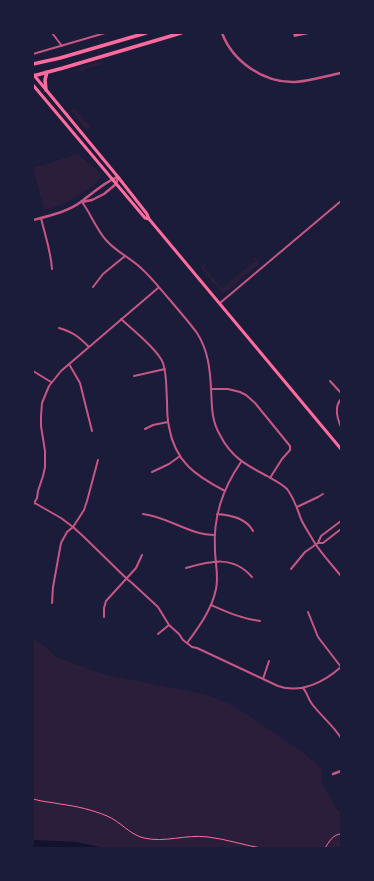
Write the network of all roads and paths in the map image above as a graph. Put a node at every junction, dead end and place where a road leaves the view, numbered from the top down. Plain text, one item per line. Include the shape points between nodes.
1 (52, 33) edge
2 (105, 33) edge
3 (146, 33) edge
4 (181, 33) edge
5 (222, 33) edge
6 (62, 46) junction
7 (33, 54) edge
8 (33, 64) edge
9 (47, 72) junction
10 (341, 73) edge
11 (33, 75) edge
12 (33, 85) edge
13 (46, 90) junction
14 (118, 177) junction
15 (112, 178) junction
16 (116, 184) junction
17 (341, 201) edge
18 (82, 202) junction
19 (41, 218) junction
20 (149, 219) junction
21 (33, 220) edge
22 (125, 256) junction
23 (52, 269) dead end
24 (93, 287) dead end
25 (159, 287) junction
26 (220, 303) junction
27 (122, 319) junction
28 (59, 328) dead end
29 (89, 347) junction
30 (69, 364) junction
31 (165, 369) junction
32 (33, 371) edge
33 (134, 376) dead end
34 (330, 380) dead end
35 (51, 382) junction
36 (211, 389) junction
37 (341, 394) edge
38 (341, 399) edge
39 (168, 422) junction
40 (341, 428) edge
41 (144, 429) dead end
42 (92, 431) dead end
43 (341, 449) edge
44 (180, 456) junction
45 (98, 460) dead end
46 (241, 462) junction
47 (152, 472) dead end
48 (270, 478) junction
49 (226, 491) junction
50 (323, 494) dead end
51 (33, 504) edge
52 (297, 506) junction
53 (143, 514) dead end
54 (218, 514) junction
55 (341, 521) edge
56 (73, 527) junction
57 (341, 528) edge
58 (253, 531) dead end
59 (215, 535) junction
60 (317, 544) junction
61 (142, 555) dead end
62 (215, 562) junction
63 (186, 568) dead end
64 (291, 569) dead end
65 (341, 576) edge
66 (252, 577) dead end
67 (127, 579) junction
68 (52, 604) dead end
69 (211, 605) junction
70 (308, 612) dead end
71 (104, 617) dead end
72 (260, 621) dead end
73 (169, 626) junction
74 (158, 634) dead end
75 (187, 643) junction
76 (269, 661) dead end
77 (341, 667) edge
78 (262, 679) junction
79 (303, 688) junction
80 (341, 737) edge
81 (341, 771) edge
82 (333, 774) dead end
83 (33, 799) edge
84 (341, 834) edge
85 (261, 848) edge
86 (325, 848) edge

1 - 6 street
2 - 6 street
3 - 8 main road
4 - 9 main road
5 - 10 street via 236,56 246,66 268,77 295,82
6 - 7 street
9 - 11 main road
9 - 13 main road
11 - 13 main road
12 - 15 main road
13 - 14 main road
14 - 15 street
14 - 16 street
14 - 20 main road
15 - 16 main road
15 - 18 street
16 - 18 street via 97,198
16 - 20 main road via 145,218
17 - 26 street
18 - 19 street
18 - 22 street via 101,234
19 - 21 street
19 - 23 street
20 - 26 main road
22 - 24 street via 103,274
22 - 25 street
25 - 27 street
25 - 36 street via 202,341 209,364
26 - 43 main road
27 - 29 street
27 - 31 street via 158,353
28 - 29 street via 76,335
29 - 30 street
30 - 35 street
30 - 42 street via 80,383
31 - 33 street
31 - 39 street
32 - 35 street
34 - 37 street
35 - 51 street via 41,410 45,463 37,498
36 - 46 street via 211,410 219,434
36 - 48 street via 234,390 246,395 290,446 290,450
38 - 40 street via 336,412
39 - 41 street
39 - 44 street via 173,443
44 - 47 street
44 - 49 street via 200,477
45 - 56 street via 86,504
46 - 48 street
46 - 49 street
48 - 52 street via 286,488
49 - 54 street
50 - 52 street
51 - 56 street
52 - 60 street via 303,523
53 - 59 street via 160,517 201,534
54 - 58 street via 242,520
54 - 59 street
55 - 60 street via 321,536
56 - 67 street
56 - 68 street via 67,532 62,543
57 - 60 street
59 - 62 street
60 - 64 street via 305,552
60 - 65 street
61 - 67 street
62 - 63 street
62 - 66 street via 237,565
62 - 69 street via 217,585
67 - 71 street via 106,601
67 - 73 street via 158,607
69 - 72 street via 240,617
69 - 75 street
70 - 77 street via 318,637
73 - 74 street
73 - 75 street
75 - 78 street
76 - 78 street
77 - 79 street via 320,681
78 - 79 street via 284,688
79 - 80 street via 313,706
81 - 82 street
83 - 85 path via 106,815 143,838 207,837
84 - 86 path via 337,834

